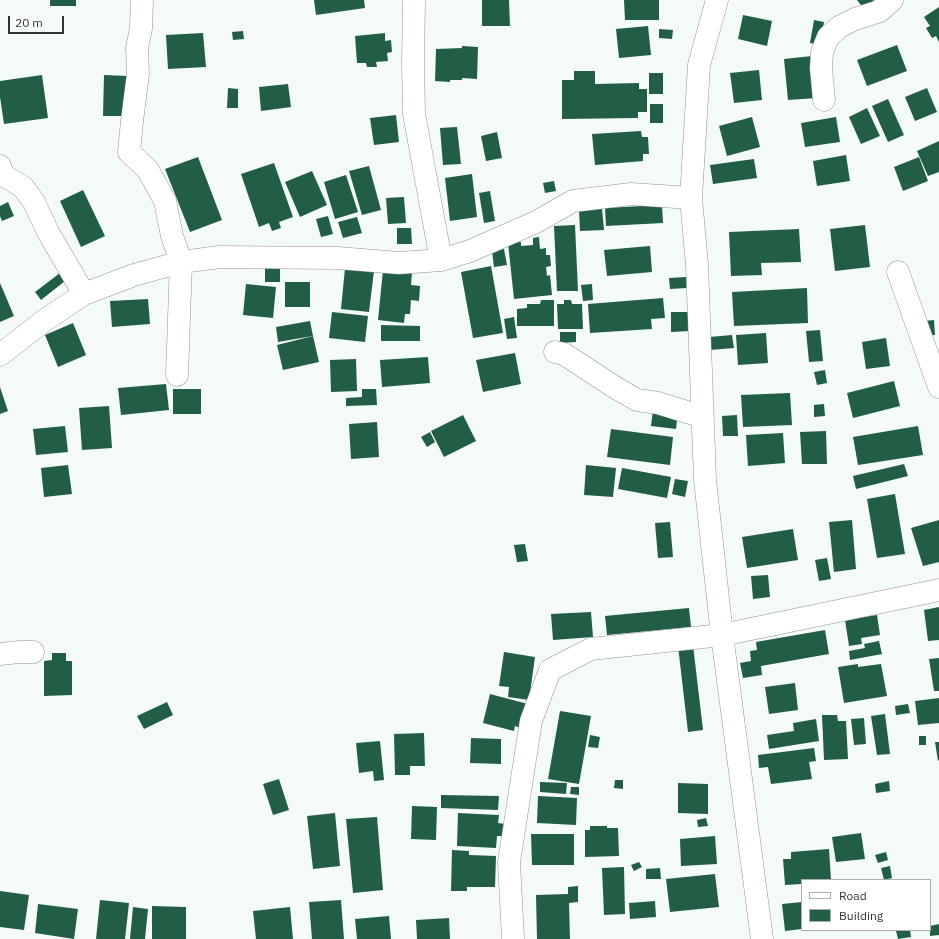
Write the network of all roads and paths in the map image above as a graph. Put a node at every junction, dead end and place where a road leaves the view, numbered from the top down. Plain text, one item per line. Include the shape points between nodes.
1 (142, 0) edge
2 (414, 0) edge
3 (716, 0) edge
4 (892, 0) edge
5 (824, 100) dead end
6 (0, 166) edge
7 (691, 198) junction
8 (442, 260) junction
9 (181, 262) junction
10 (898, 272) dead end
11 (84, 294) junction
12 (555, 352) dead end
13 (0, 355) edge
14 (177, 375) dead end
15 (939, 387) edge
16 (703, 417) junction
17 (939, 590) edge
18 (722, 635) junction
19 (33, 652) dead end
20 (0, 654) edge
21 (513, 939) edge
22 (762, 939) edge

1 - 9 street via 130,152 148,170 165,200 172,236
2 - 8 street via 414,114
3 - 7 street via 699,65
4 - 5 street via 880,11 839,27 828,37 822,52
6 - 11 street via 3,176 23,187 34,202 48,232
7 - 8 street via 631,194 573,202 536,222 470,251
7 - 16 street via 698,265
8 - 9 street via 399,263 338,258 220,258
9 - 11 street via 134,274
9 - 14 street
10 - 15 street
11 - 13 street
12 - 16 street via 564,354 637,400 658,403
16 - 18 street via 705,480
17 - 18 street
18 - 21 street via 591,649 550,670 531,721 508,862
18 - 22 street
19 - 20 street

